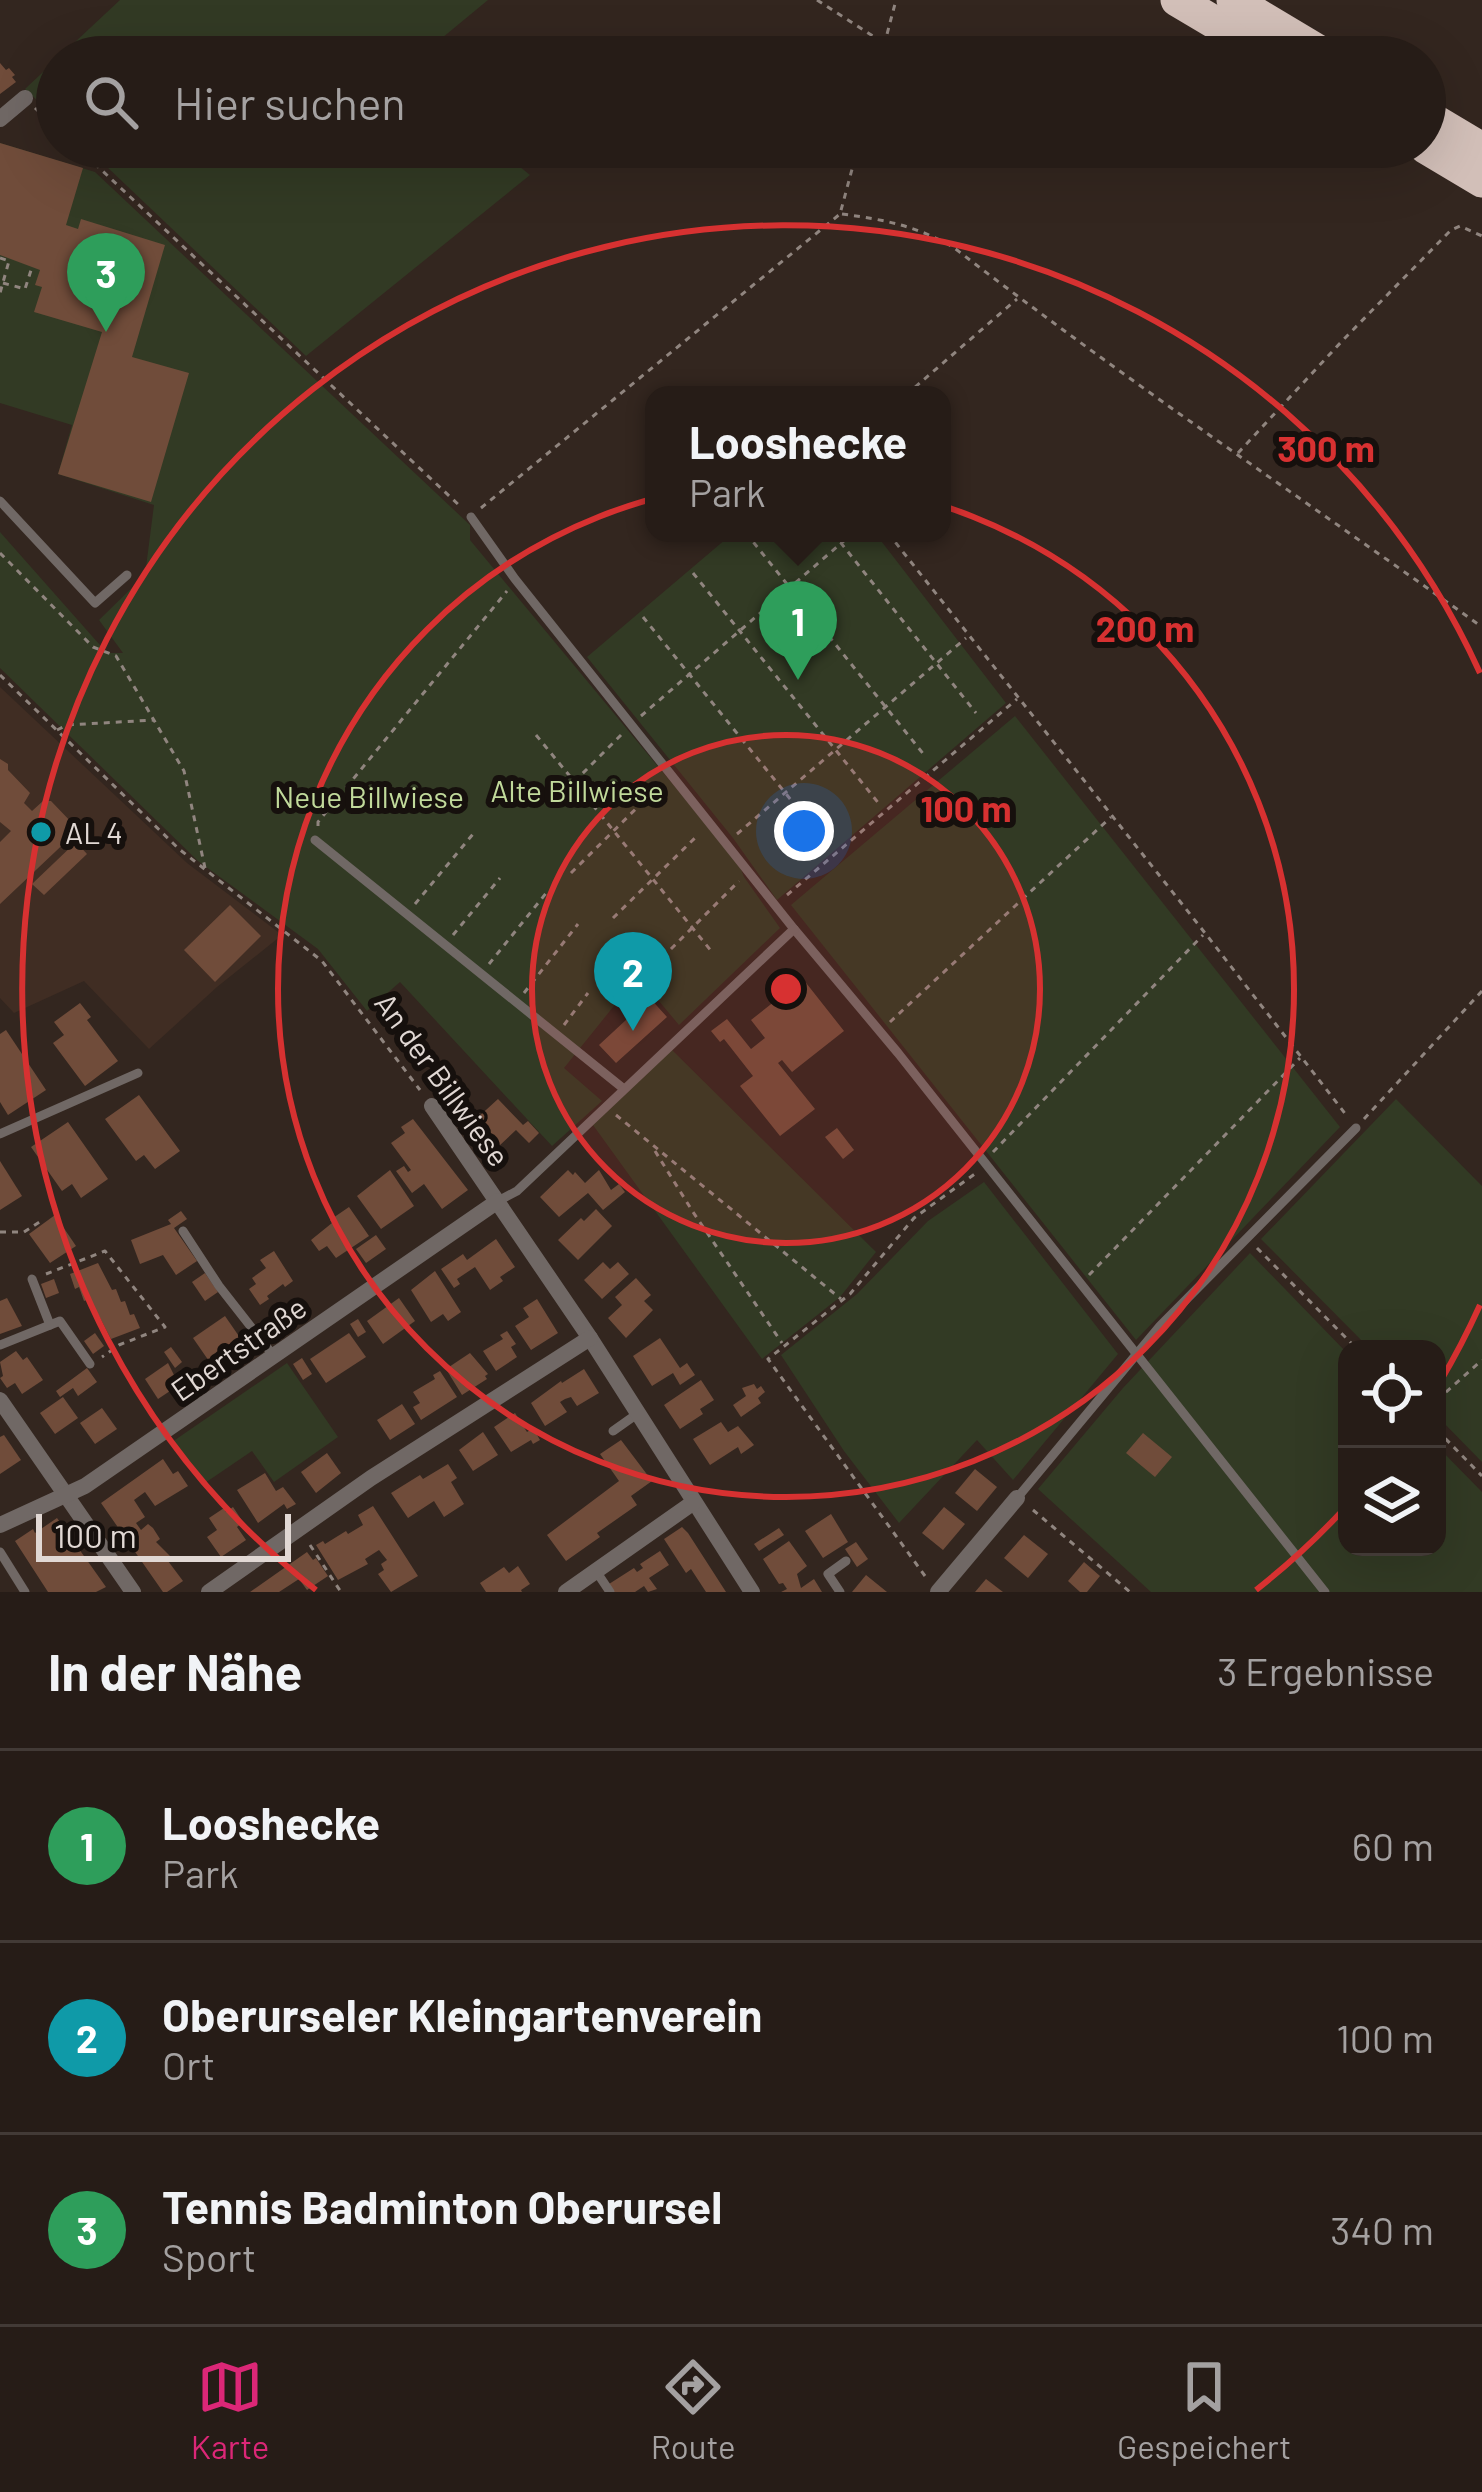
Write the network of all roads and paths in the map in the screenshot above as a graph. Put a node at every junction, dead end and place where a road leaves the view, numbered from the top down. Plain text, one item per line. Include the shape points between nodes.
1 (817, 0) edge
2 (896, 0) edge
3 (1177, 0) edge
4 (1233, 0) edge
5 (873, 36) edge
6 (887, 36) edge
7 (1238, 36) edge
8 (1293, 36) edge
9 (26, 98) joint
10 (36, 108) edge
11 (0, 119) edge
12 (1446, 128) edge
13 (1482, 149) edge
14 (1446, 160) edge
15 (99, 168) edge
16 (852, 168) edge
17 (1482, 182) edge
18 (840, 214) junction
19 (1482, 236) edge
20 (0, 258) edge
21 (32, 267) dead end
22 (3, 283) edge
23 (0, 293) edge
24 (1018, 298) junction
25 (916, 386) edge
26 (1237, 454) junction
27 (0, 501) edge
28 (471, 517) junction
29 (753, 542) edge
30 (894, 542) edge
31 (842, 543) joint
32 (0, 553) edge
33 (693, 573) dead end
34 (128, 575) dead end
35 (515, 579) junction
36 (790, 586) junction
37 (643, 617) dead end
38 (1482, 627) edge
39 (740, 630) junction
40 (968, 637) junction
41 (937, 664) junction
42 (689, 673) junction
43 (0, 675) edge
44 (1018, 698) junction
45 (886, 707) junction
46 (976, 713) dead end
47 (154, 721) junction
48 (632, 724) junction
49 (56, 731) junction
50 (536, 735) dead end
51 (836, 750) junction
52 (925, 756) dead end
53 (664, 780) dead end
54 (574, 782) junction
55 (786, 792) junction
56 (880, 805) dead end
57 (1111, 817) junction
58 (703, 829) dead end
59 (614, 830) junction
60 (473, 834) dead end
61 (315, 840) joint
62 (726, 843) junction
63 (829, 847) dead end
64 (206, 870) junction
65 (749, 872) junction
66 (571, 873) dead end
67 (500, 878) dead end
68 (653, 880) junction
69 (547, 892) dead end
70 (775, 905) junction
71 (406, 915) junction
72 (613, 918) dead end
73 (578, 924) dead end
74 (692, 927) junction
75 (794, 929) junction
76 (1205, 933) junction
77 (445, 946) junction
78 (712, 952) dead end
79 (654, 966) dead end
80 (480, 974) junction
81 (1482, 991) edge
82 (588, 993) dead end
83 (1474, 1000) junction
84 (515, 1004) junction
85 (1482, 1006) edge
86 (880, 1032) junction
87 (556, 1036) junction
88 (1301, 1057) junction
89 (138, 1073) dead end
90 (624, 1089) junction
91 (432, 1106) joint
92 (605, 1106) junction
93 (1356, 1128) junction
94 (0, 1134) edge
95 (651, 1144) junction
96 (983, 1162) junction
97 (498, 1201) junction
98 (41, 1221) dead end
99 (183, 1231) dead end
100 (0, 1232) edge
101 (1246, 1238) junction
102 (32, 1280) joint
103 (1080, 1285) junction
104 (842, 1300) junction
105 (50, 1325) junction
106 (590, 1338) junction
107 (1348, 1340) edge
108 (0, 1345) edge
109 (784, 1346) junction
110 (273, 1355) junction
111 (1135, 1355) junction
112 (1482, 1360) edge
113 (90, 1364) joint
114 (1446, 1392) edge
115 (0, 1400) edge
116 (637, 1414) junction
117 (613, 1431) dead end
118 (1446, 1439) edge
119 (1482, 1476) edge
120 (65, 1496) junction
121 (1017, 1498) junction
122 (694, 1502) junction
123 (0, 1525) edge
124 (298, 1529) junction
125 (0, 1552) edge
126 (846, 1561) dead end
127 (596, 1571) junction
128 (923, 1573) dead end
129 (25, 1592) edge
130 (133, 1592) edge
131 (208, 1592) edge
132 (341, 1592) edge
133 (566, 1592) edge
134 (610, 1592) edge
135 (752, 1592) edge
136 (840, 1592) edge
137 (938, 1592) edge
138 (1130, 1592) edge
139 (1324, 1592) edge

1 - 5 path
2 - 6 path
3 - 7 highway
4 - 8 highway
9 - 10 path
9 - 11 street
12 - 13 highway
14 - 17 highway
15 - 28 path
16 - 18 path
18 - 24 path via 917,228
18 - 28 path
19 - 26 path via 1451,230
20 - 22 path via 9,261
21 - 22 path via 25,289
22 - 23 path
24 - 25 path
24 - 26 path
26 - 38 path
27 - 34 lane via 95,603
28 - 35 lane
29 - 36 path
30 - 40 path
31 - 36 path
31 - 41 path
32 - 47 path via 93,647 116,656
33 - 39 path
35 - 48 lane
35 - 61 path via 318,822
36 - 39 path
36 - 45 path
37 - 42 path
39 - 42 path
39 - 51 path
40 - 41 path
40 - 44 path
41 - 45 path
41 - 46 path
42 - 48 path
42 - 55 path
43 - 49 path, An der Billwiese
44 - 57 path
44 - 70 path
45 - 51 path
45 - 52 path
47 - 49 path
47 - 64 path via 184,771
48 - 54 path
48 - 62 lane
49 - 64 path, An der Billwiese
50 - 54 path
51 - 55 path
51 - 56 path
53 - 59 path
54 - 59 path
55 - 62 path
55 - 63 path
57 - 76 path
57 - 86 path
58 - 68 path
59 - 66 path
59 - 68 path
60 - 71 path
61 - 71 lane
62 - 65 lane
64 - 91 path, An der Billwiese via 322,961
65 - 70 lane
65 - 74 path
67 - 77 path
68 - 72 path
68 - 74 path
69 - 80 path
70 - 75 lane
71 - 77 lane
73 - 84 path
74 - 78 path
74 - 79 path
75 - 86 lane
75 - 90 lane
76 - 88 path
76 - 96 path
77 - 80 lane
80 - 84 lane
81 - 83 path
82 - 87 path
83 - 85 path
83 - 93 path
84 - 87 lane
86 - 96 lane
87 - 90 lane
88 - 93 path
88 - 103 path
89 - 94 lane
90 - 92 lane
91 - 97 street, An der Billwiese
92 - 95 path
92 - 97 lane
93 - 101 lane
95 - 104 path
95 - 109 path
96 - 103 lane
96 - 104 path via 914,1218
97 - 106 street, An der Billwiese
97 - 110 street, Ebertstraße
98 - 100 path via 24,1232
99 - 110 lane
101 - 107 path
101 - 111 lane
102 - 105 lane
102 - 113 path via 104,1251 165,1327
103 - 111 lane
104 - 109 path
105 - 108 lane
105 - 113 lane via 60,1322
106 - 116 street, An der Billwiese
106 - 124 street
109 - 128 path via 768,1359
110 - 120 street, Ebertstraße
111 - 121 lane
111 - 139 lane
112 - 114 path
115 - 120 street
116 - 117 lane
116 - 122 street, An der Billwiese
118 - 119 path
120 - 123 street, Ebertstraße
120 - 130 street
121 - 137 street
121 - 138 path
122 - 127 street
122 - 135 street, An der Billwiese
124 - 131 street
124 - 132 path
125 - 129 lane
126 - 136 lane via 828,1574
127 - 133 street
127 - 134 lane

